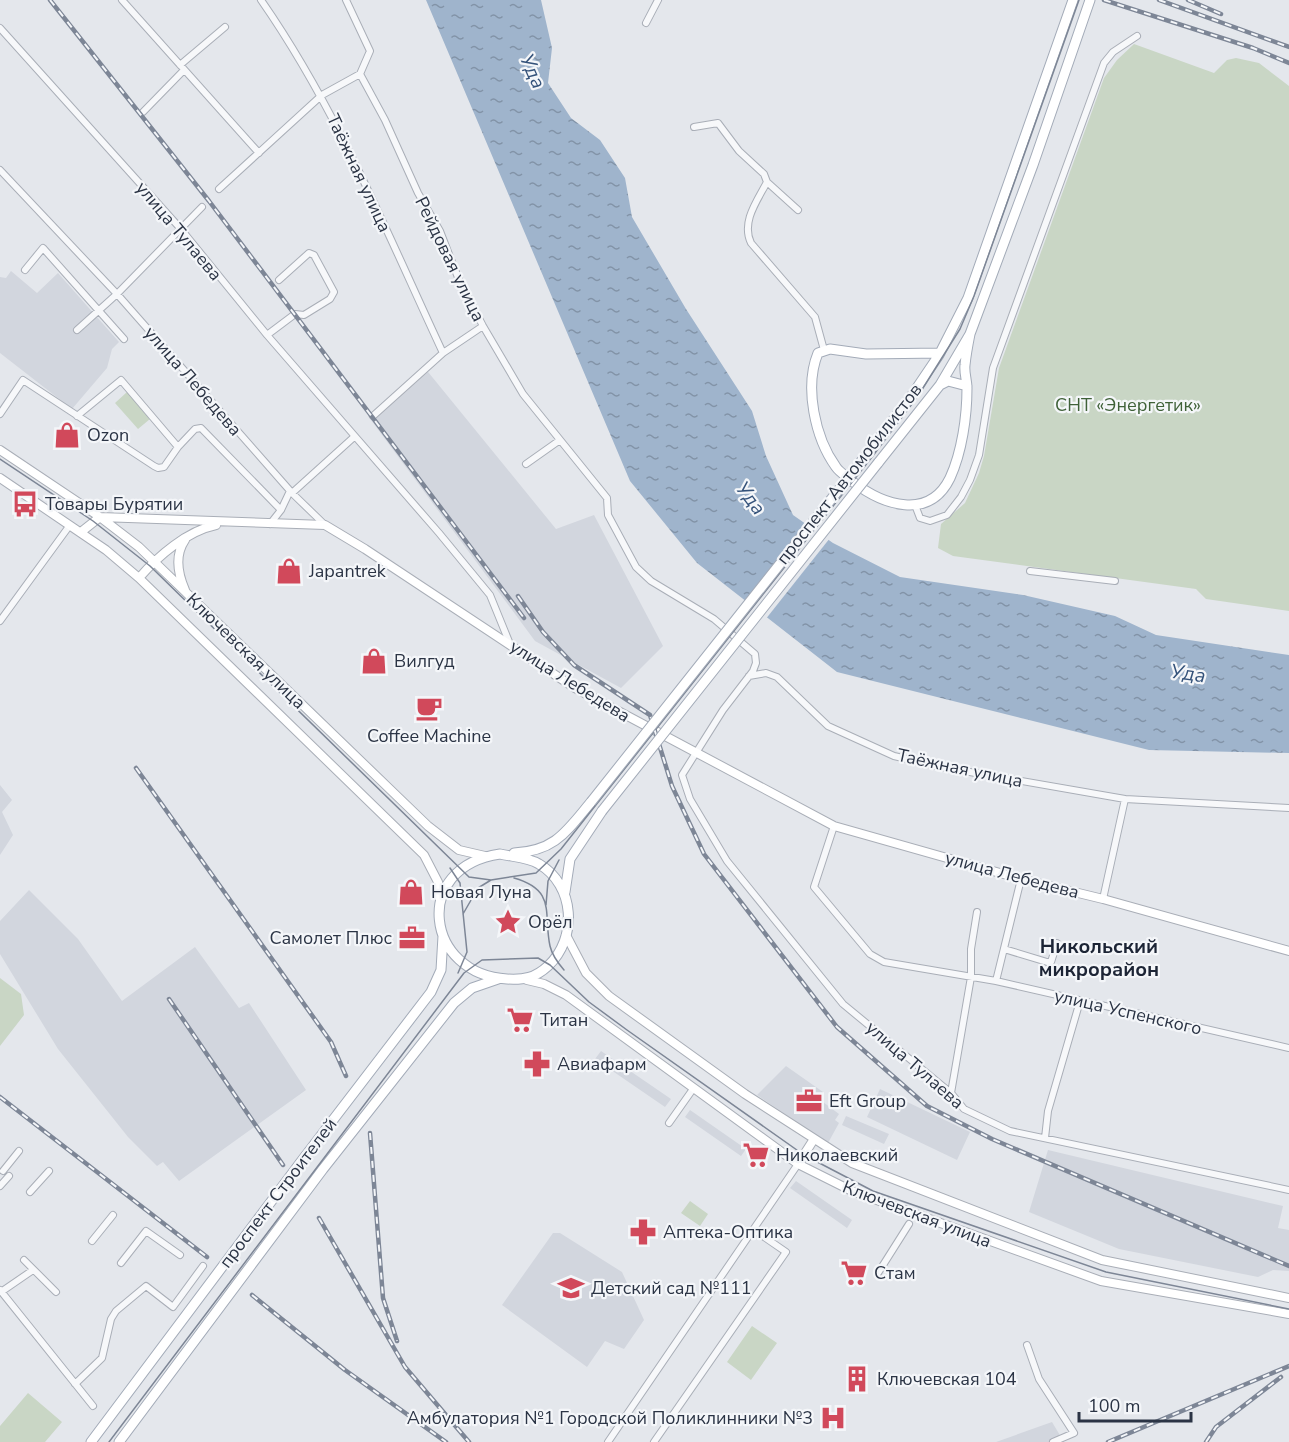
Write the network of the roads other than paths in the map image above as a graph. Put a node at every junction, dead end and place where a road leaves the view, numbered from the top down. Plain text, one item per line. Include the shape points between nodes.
1 (122, 0) edge
2 (261, 0) edge
3 (345, 0) edge
4 (658, 0) edge
5 (1072, 0) edge
6 (1090, 0) edge
7 (646, 23) dead end
8 (225, 27) dead end
9 (0, 28) edge
10 (1137, 36) dead end
11 (182, 68) junction
12 (360, 74) junction
13 (322, 95) junction
14 (142, 112) dead end
15 (694, 127) dead end
16 (259, 153) junction
17 (0, 170) edge
18 (767, 182) junction
19 (219, 189) dead end
20 (202, 207) dead end
21 (798, 210) dead end
22 (180, 228) junction
23 (25, 270) dead end
24 (279, 280) dead end
25 (117, 294) junction
26 (99, 310) junction
27 (483, 326) junction
28 (77, 330) dead end
29 (970, 334) junction
30 (267, 335) junction
31 (124, 339) dead end
32 (824, 350) junction
33 (442, 353) junction
34 (940, 353) junction
35 (940, 385) junction
36 (967, 386) junction
37 (0, 414) edge
38 (78, 416) junction
39 (373, 416) dead end
40 (354, 437) junction
41 (560, 440) junction
42 (178, 447) junction
43 (0, 450) edge
44 (526, 464) dead end
45 (0, 478) edge
46 (291, 492) junction
47 (915, 505) junction
48 (281, 510) junction
49 (100, 517) junction
50 (226, 523) junction
51 (269, 524) junction
52 (70, 525) junction
53 (325, 525) junction
54 (81, 532) junction
55 (186, 539) junction
56 (154, 562) junction
57 (1030, 571) dead end
58 (139, 578) junction
59 (1115, 581) dead end
60 (186, 594) junction
61 (0, 621) edge
62 (510, 644) junction
63 (749, 676) junction
64 (696, 753) junction
65 (1125, 799) junction
66 (1289, 808) edge
67 (834, 826) junction
68 (500, 854) junction
69 (484, 856) junction
70 (1021, 879) junction
71 (565, 892) junction
72 (1103, 899) junction
73 (440, 900) junction
74 (977, 912) dead end
75 (566, 935) junction
76 (442, 936) junction
77 (1057, 943) dead end
78 (1004, 950) junction
79 (1289, 951) edge
80 (971, 977) junction
81 (498, 979) junction
82 (527, 980) junction
83 (996, 981) junction
84 (1080, 1001) junction
85 (1289, 1048) edge
86 (693, 1089) junction
87 (951, 1094) junction
88 (669, 1123) dead end
89 (1045, 1138) junction
90 (814, 1139) junction
91 (19, 1150) dead end
92 (798, 1164) junction
93 (3, 1171) dead end
94 (49, 1171) dead end
95 (9, 1176) dead end
96 (0, 1186) edge
97 (1289, 1190) edge
98 (30, 1192) dead end
99 (113, 1215) dead end
100 (909, 1224) dead end
101 (754, 1230) junction
102 (92, 1241) dead end
103 (180, 1255) dead end
104 (24, 1260) dead end
105 (121, 1263) dead end
106 (203, 1266) dead end
107 (33, 1270) junction
108 (878, 1273) dead end
109 (1, 1291) edge
110 (56, 1292) dead end
111 (1289, 1298) edge
112 (1289, 1314) edge
113 (1027, 1345) dead end
114 (75, 1384) junction
115 (93, 1406) dead end
116 (91, 1442) edge
117 (118, 1442) edge
118 (608, 1442) edge
119 (654, 1442) edge
120 (1053, 1442) edge

1 - 11 street
2 - 13 street, Таёжная улица
3 - 12 street via 370,51
4 - 7 street
5 - 34 main road, проспект Автомобилистов via 968,298
6 - 29 main road, проспект Автомобилистов
8 - 11 street
9 - 22 street, улица Тулаева
10 - 47 street via 1104,63 993,368 980,455 966,489 947,515 930,521 920,518
11 - 14 street
11 - 16 street
12 - 13 street
12 - 27 street, Рейдовая улица via 440,231
13 - 16 street
13 - 33 street, Таёжная улица
15 - 18 street via 718,123
16 - 19 street
17 - 25 street, улица Лебедева
18 - 21 street
18 - 32 street via 746,232 751,243 815,317
20 - 22 street
22 - 25 street
22 - 30 street, улица Тулаева
23 - 26 street via 43,248
24 - 30 street via 309,253 314,255 334,292 330,299 304,315 295,315
25 - 26 street
25 - 46 street, улица Лебедева
26 - 28 street
26 - 31 street
27 - 33 street
27 - 41 street, Рейдовая улица via 523,394
29 - 35 main road, проспект Автомобилистов
29 - 36 main road via 964,368
30 - 40 street, улица Тулаева
32 - 34 main road
32 - 47 main road via 814,362 814,410 837,468 871,496 892,505
33 - 39 street
34 - 68 main road, проспект Автомобилистов, bridge via 867,454 564,834 546,848
35 - 36 main road via 948,381
35 - 71 main road, проспект Автомобилистов, bridge via 602,811 570,858
36 - 47 main road via 963,432 950,478 937,496
37 - 38 street via 23,380
38 - 42 street via 158,468 164,467
38 - 42 street via 121,381
40 - 46 street
40 - 62 street, улица Тулаева via 490,595
41 - 44 street
41 - 63 street, Рейдовая улица via 607,498 608,515 636,567 651,581 714,619 755,654 756,663
42 - 48 street via 195,429 201,428
43 - 49 main road, Ключевская улица
45 - 52 main road, Ключевская улица
46 - 48 street
46 - 53 street, улица Лебедева
48 - 51 street
49 - 50 main road
49 - 54 main road
49 - 56 main road, Ключевская улица
50 - 51 main road
50 - 55 main road via 202,529
51 - 53 main road
52 - 54 main road, Ключевская улица
52 - 61 street
53 - 62 main road, улица Лебедева
54 - 58 main road, Ключевская улица
55 - 56 main road
55 - 60 main road via 181,545 178,567
56 - 58 main road
56 - 60 main road, Ключевская улица
57 - 59 street
58 - 73 main road, Ключевская улица via 418,848 433,870
60 - 69 main road, Ключевская улица via 428,826 459,850
62 - 64 main road, улица Лебедева via 575,688
63 - 64 street
63 - 65 street, Таёжная улица via 766,673 777,677 828,726 894,756
64 - 67 main road, улица Лебедева
64 - 87 street, улица Тулаева via 682,775 690,799 727,861 843,1004
65 - 66 street, Таёжная улица
65 - 72 street
67 - 70 main road, улица Лебедева
67 - 80 street, улица Успенского via 814,887 870,954 884,962
68 - 69 main road
68 - 71 main road via 540,864
69 - 73 main road via 454,873
70 - 72 main road, улица Лебедева
70 - 78 street
71 - 75 main road via 569,923
72 - 79 main road, улица Лебедева
73 - 76 main road
74 - 80 street
75 - 82 main road via 555,959
75 - 90 main road, Ключевская улица via 586,973 609,996
76 - 81 main road via 468,968
76 - 116 main road, проспект Строителей via 441,970 432,992
77 - 78 street via 1051,962
78 - 83 street
80 - 83 street, улица Успенского
80 - 87 street
81 - 82 main road
81 - 117 main road, проспект Строителей via 472,988 454,1003 323,1169
82 - 86 main road, Ключевская улица via 566,995
83 - 84 street, улица Успенского
84 - 85 street, улица Успенского
84 - 89 street via 1048,1111
86 - 88 street
86 - 92 main road, Ключевская улица
87 - 89 street, улица Тулаева via 964,1109 987,1121 1010,1131
89 - 97 street, улица Тулаева
90 - 92 main road
90 - 111 main road, Ключевская улица via 852,1163 1102,1260
91 - 93 street
92 - 101 street
92 - 112 main road, Ключевская улица via 852,1191 1101,1281
94 - 98 street
95 - 96 street
99 - 102 street
100 - 108 street
101 - 118 street
101 - 119 street via 786,1252
103 - 105 street via 146,1231
104 - 107 street
106 - 114 street via 173,1307 146,1286 116,1311 102,1358
107 - 109 street
107 - 110 street
109 - 114 street
113 - 120 street via 1040,1379 1074,1433
114 - 115 street

